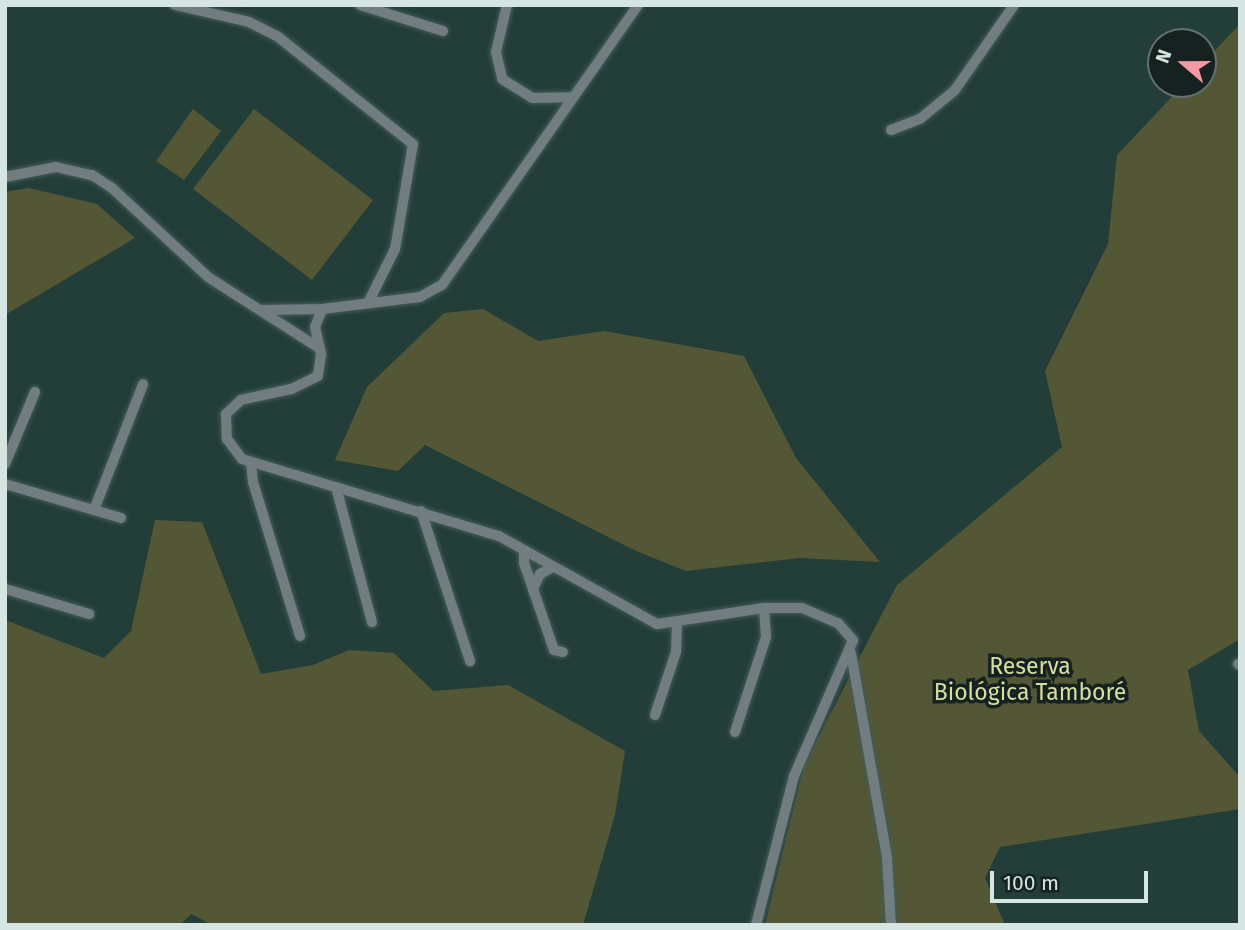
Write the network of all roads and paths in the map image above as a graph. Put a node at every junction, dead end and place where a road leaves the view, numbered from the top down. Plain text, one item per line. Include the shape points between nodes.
1 (175, 5) edge
2 (360, 5) edge
3 (507, 5) edge
4 (638, 5) edge
5 (1014, 5) edge
6 (443, 31) dead end
7 (571, 97) junction
8 (891, 130) dead end
9 (5, 177) edge
10 (368, 303) junction
11 (323, 309) junction
12 (261, 310) junction
13 (319, 348) junction
14 (143, 384) dead end
15 (35, 392) dead end
16 (251, 463) junction
17 (5, 464) edge
18 (5, 484) edge
19 (336, 486) junction
20 (94, 510) junction
21 (421, 511) junction
22 (121, 518) dead end
23 (524, 550) junction
24 (553, 567) junction
25 (5, 589) edge
26 (533, 589) junction
27 (764, 608) junction
28 (89, 614) dead end
29 (372, 622) dead end
30 (677, 624) junction
31 (300, 636) dead end
32 (853, 640) junction
33 (563, 652) dead end
34 (470, 661) dead end
35 (655, 715) dead end
36 (735, 732) dead end
37 (756, 925) edge
38 (891, 925) edge

1 - 10 street via 249,22 277,36 413,144 395,249
2 - 6 street
3 - 7 street via 496,52 502,79 531,98
4 - 7 street
5 - 8 street via 955,90 919,119
7 - 10 street via 442,285 419,297
9 - 12 street via 56,167 92,176 112,188 208,277
10 - 11 street
11 - 12 street
11 - 13 street via 315,327
12 - 13 street
13 - 16 street via 321,367 312,380 241,400 226,414 224,427 232,452
14 - 20 street
15 - 17 street
16 - 19 street
16 - 31 street
18 - 20 street
19 - 21 street
19 - 29 street
20 - 22 street
21 - 23 street via 499,536
21 - 34 street
23 - 24 street
23 - 26 street
24 - 26 street via 540,574
24 - 30 street via 657,624
25 - 28 street
26 - 33 street via 554,650
27 - 30 street
27 - 32 street via 816,612 838,623
27 - 36 street via 764,643
30 - 35 street via 676,652
32 - 37 street via 794,776
32 - 38 street via 849,660 887,858

